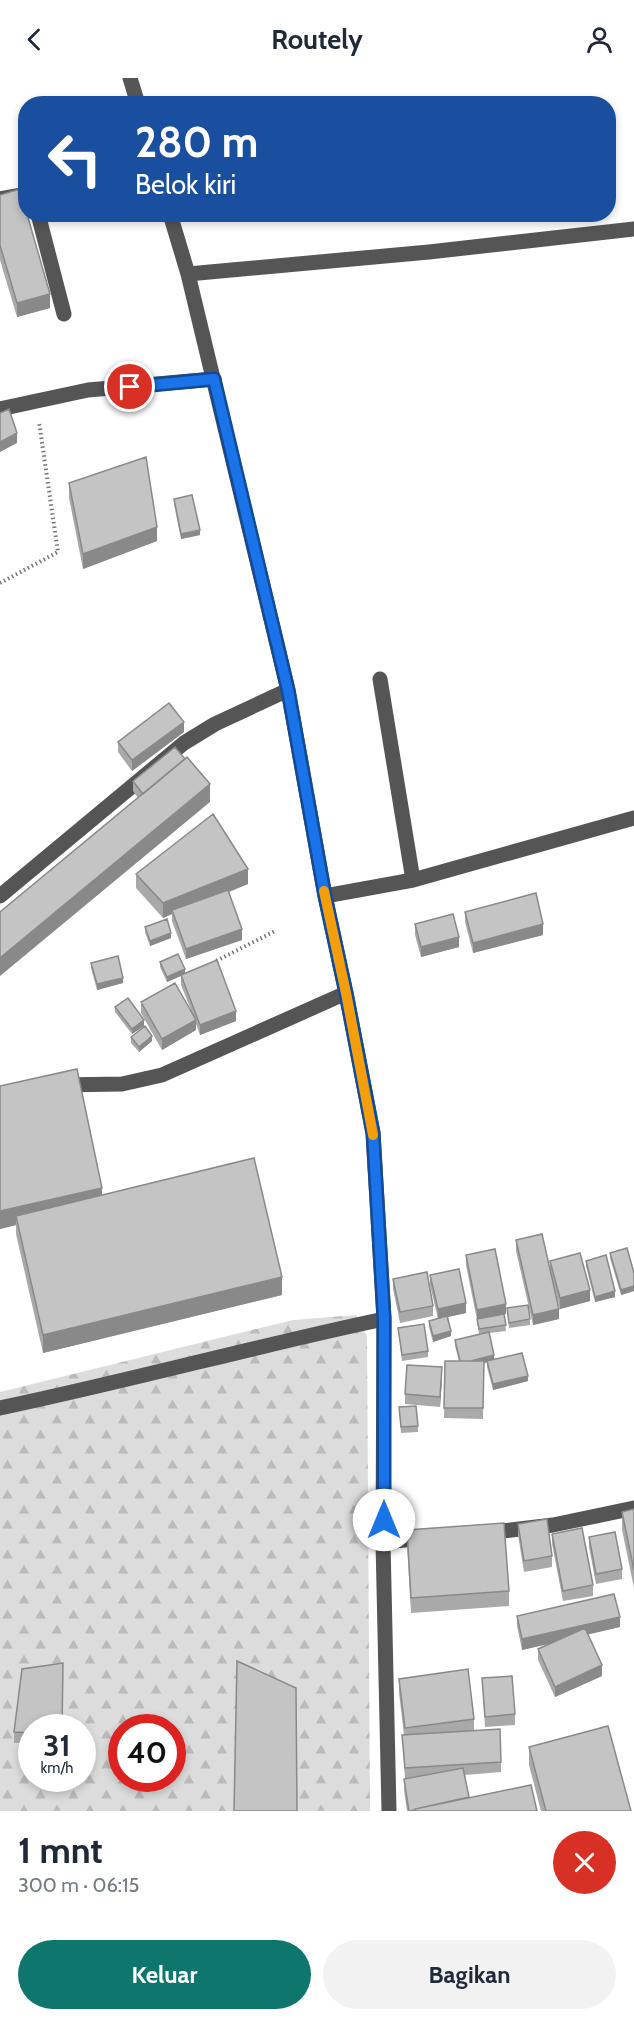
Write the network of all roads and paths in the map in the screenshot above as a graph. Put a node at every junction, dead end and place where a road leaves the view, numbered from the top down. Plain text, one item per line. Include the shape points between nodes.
1 (130, 78) edge
2 (136, 96) edge
3 (18, 196) edge
4 (0, 199) edge
5 (40, 222) edge
6 (172, 222) edge
7 (634, 229) edge
8 (188, 274) junction
9 (64, 314) dead end
10 (214, 379) junction
11 (36, 402) junction
12 (0, 409) edge
13 (0, 583) edge
14 (380, 679) dead end
15 (288, 690) junction
16 (634, 818) edge
17 (413, 880) junction
18 (0, 896) edge
19 (325, 896) junction
20 (275, 931) dead end
21 (220, 972) edge
22 (346, 993) junction
23 (44, 1086) edge
24 (384, 1318) junction
25 (0, 1408) edge
26 (634, 1508) edge
27 (472, 1534) edge
28 (439, 1537) edge
29 (383, 1542) junction
30 (389, 1811) edge

1 - 2 street
3 - 4 street
5 - 9 street
6 - 8 street
7 - 8 street
8 - 10 street
10 - 11 street via 88,390
10 - 15 street
11 - 12 street
11 - 13 path via 58,552
14 - 17 street
15 - 18 street via 184,743
15 - 19 street
16 - 17 street
17 - 19 street
19 - 22 street
20 - 21 path via 216,961
22 - 23 street via 162,1076 122,1084
22 - 24 street via 373,1133
24 - 25 street
24 - 29 street
26 - 27 street via 554,1525
28 - 29 street
29 - 30 street

